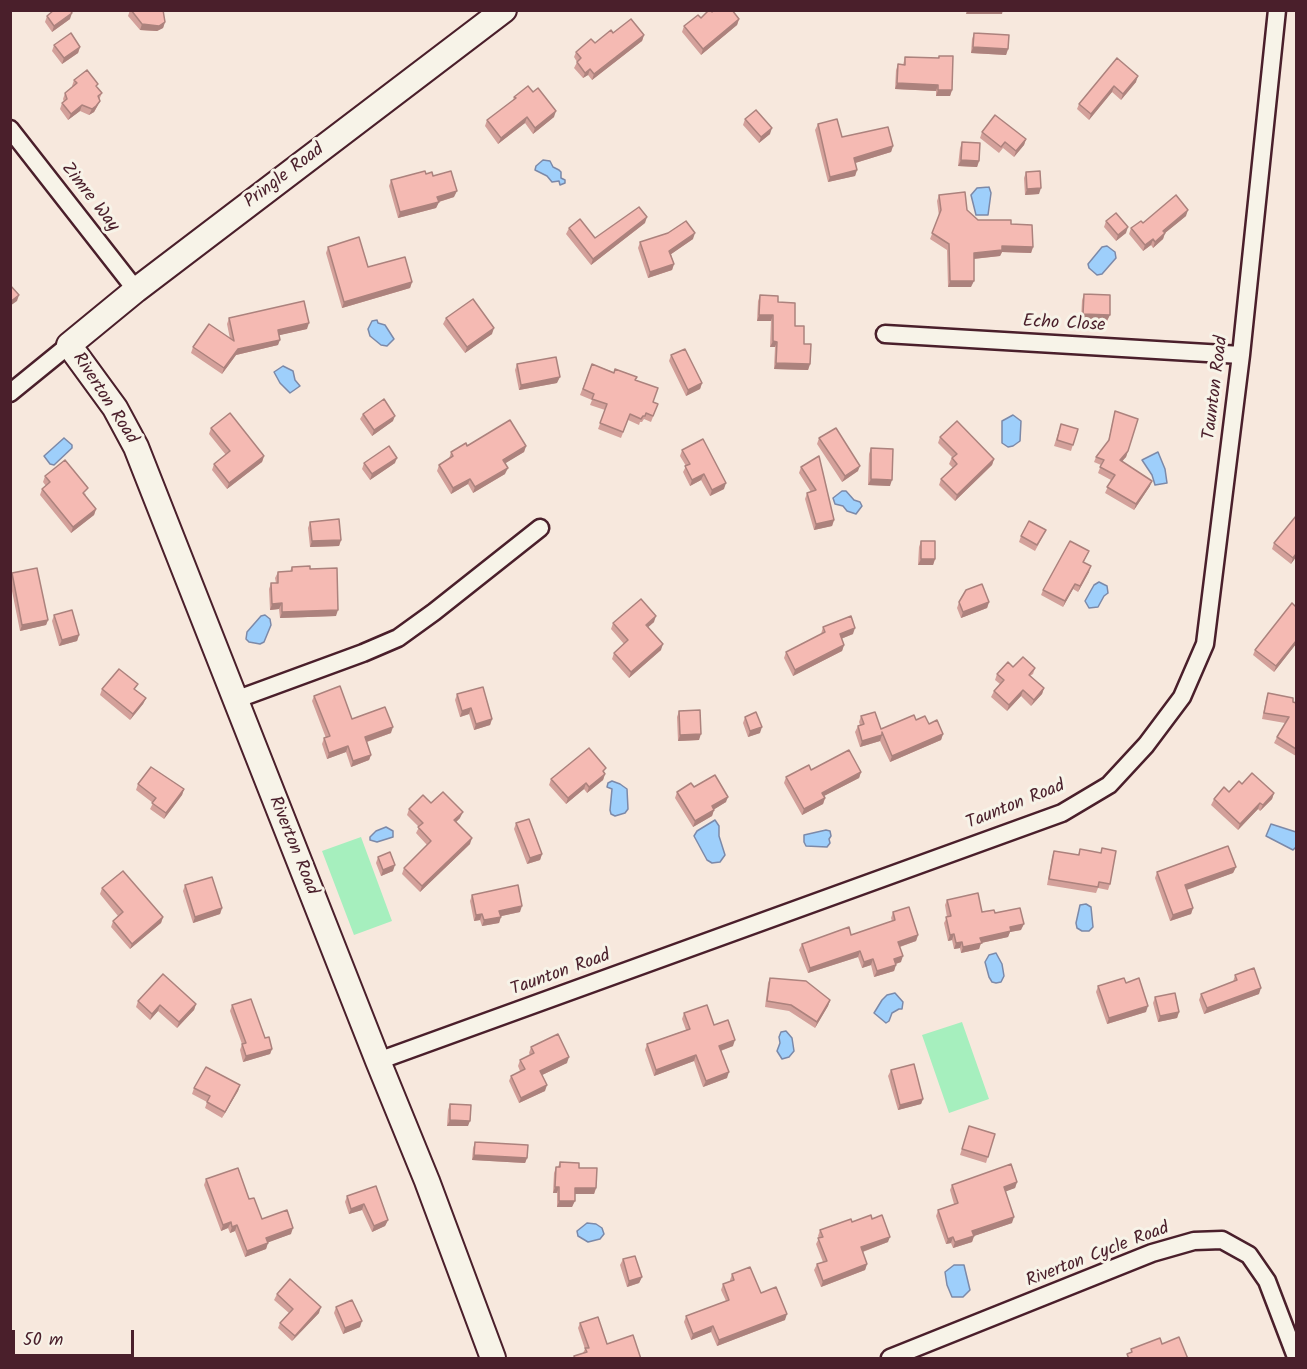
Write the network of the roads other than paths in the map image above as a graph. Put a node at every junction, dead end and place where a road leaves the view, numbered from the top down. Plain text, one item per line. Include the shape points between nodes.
1 (504, 10) edge
2 (1277, 10) edge
3 (10, 129) edge
4 (136, 290) junction
5 (885, 334) dead end
6 (69, 345) junction
7 (1241, 355) junction
8 (10, 393) edge
9 (540, 528) dead end
10 (235, 700) junction
11 (378, 1061) junction
12 (1296, 1357) edge
13 (493, 1359) edge
14 (890, 1359) edge

1 - 4 street, Pringle Road
2 - 7 street, Taunton Road
3 - 4 street, Zimre Way
4 - 6 street, Pringle Road
5 - 7 street, Echo Close
6 - 8 street
6 - 10 street, Riverton Road via 115,408 136,447
7 - 11 street, Taunton Road via 1205,644 1182,697 1110,785 1062,813
9 - 10 street via 398,638
10 - 11 street, Riverton Road
11 - 13 street, Riverton Road
12 - 14 street, Riverton Cycle Road via 1267,1281 1249,1255 1222,1240 1194,1241 1152,1253

